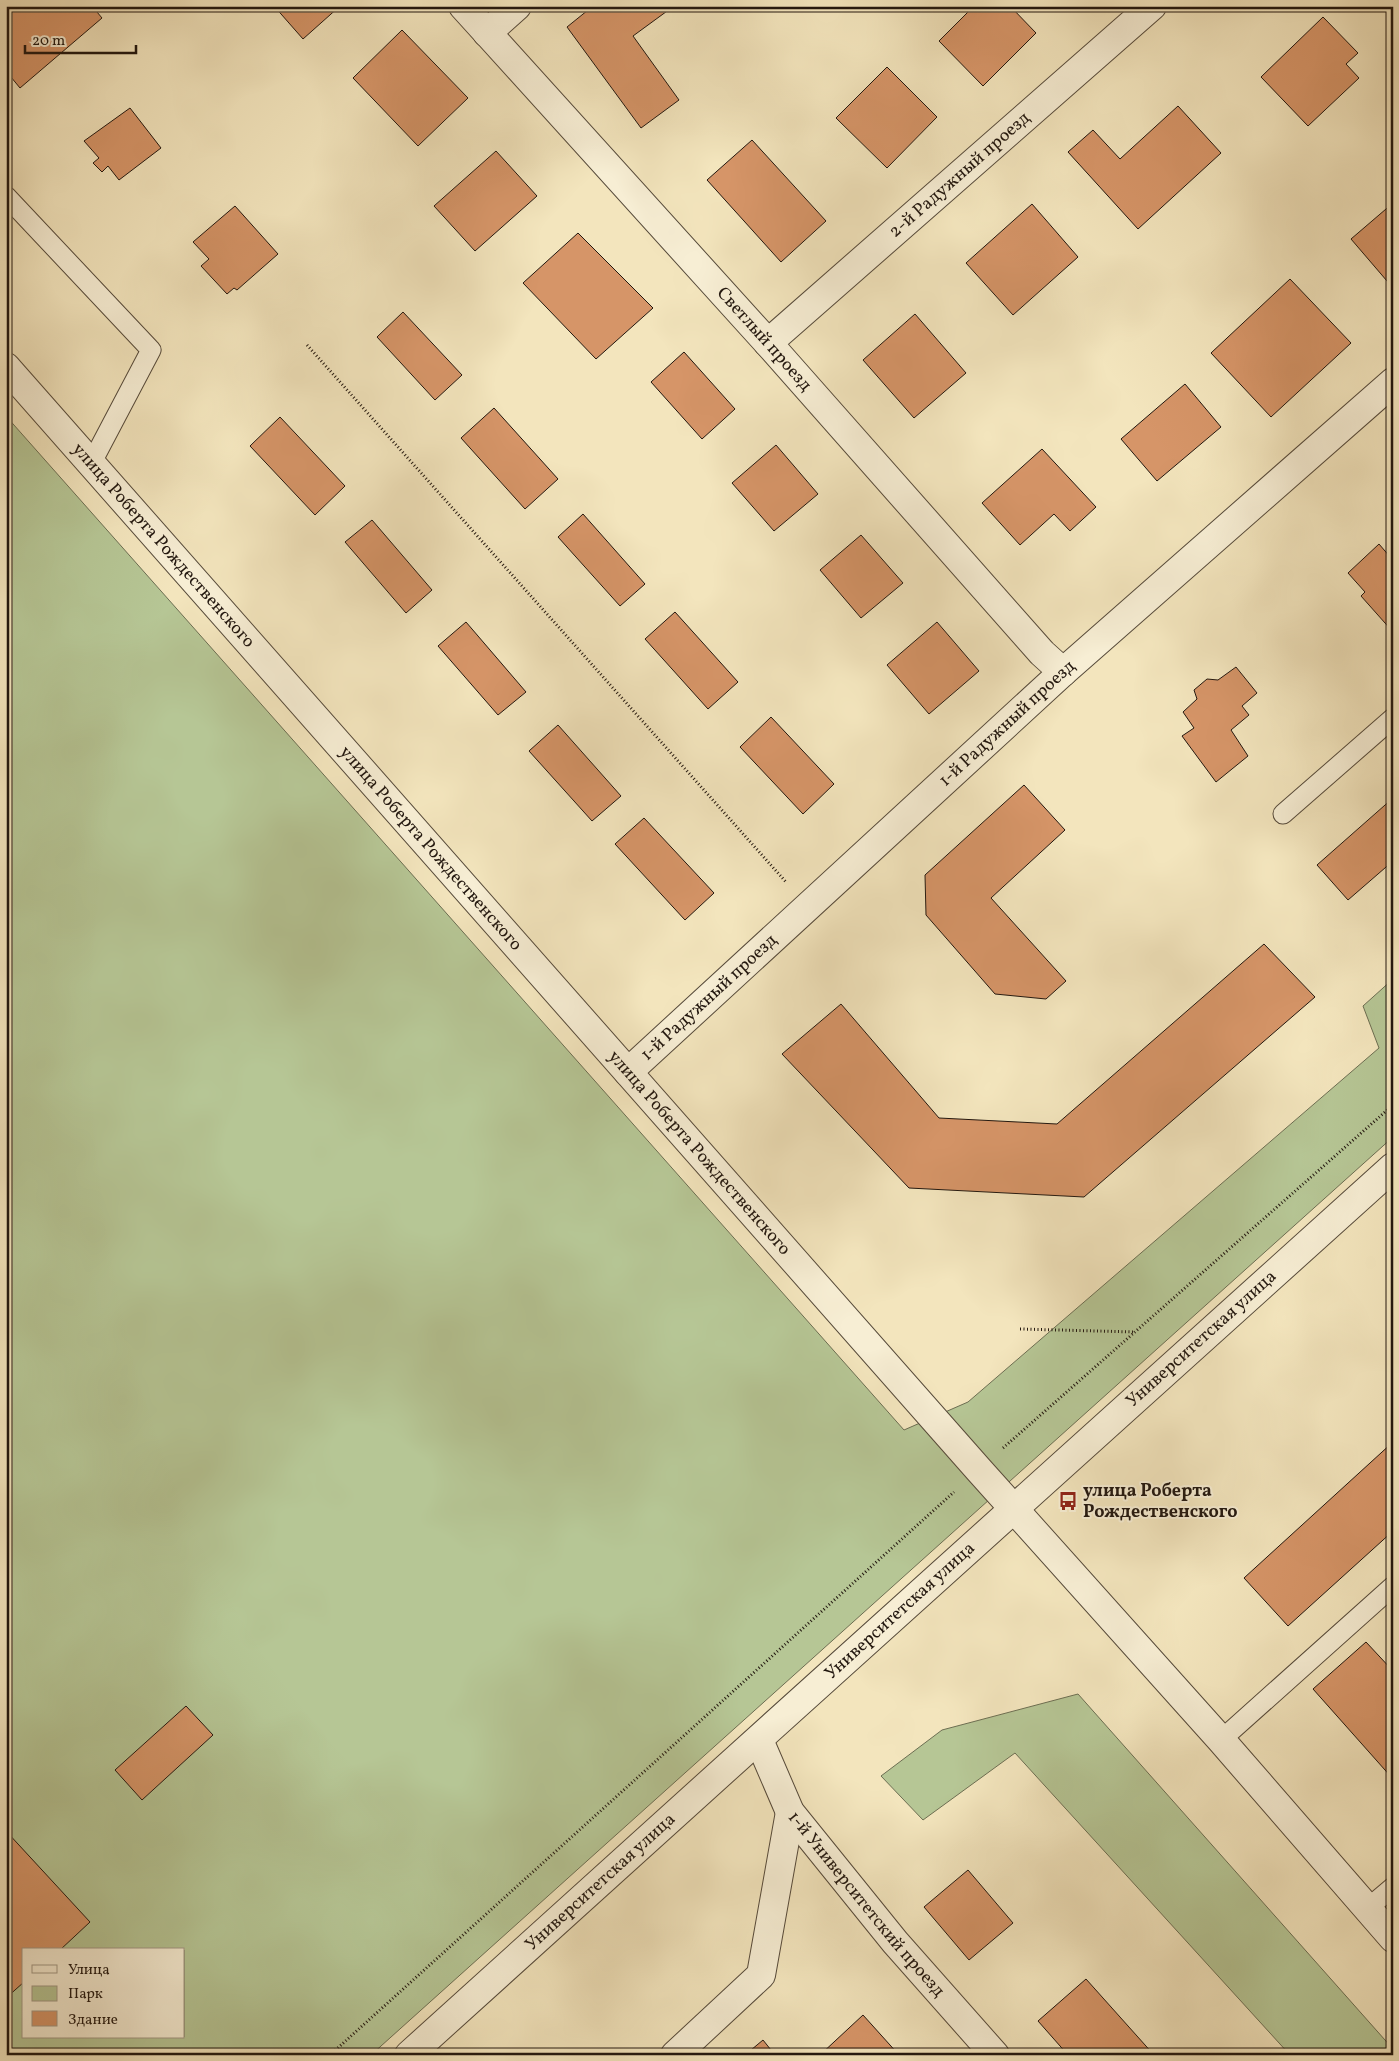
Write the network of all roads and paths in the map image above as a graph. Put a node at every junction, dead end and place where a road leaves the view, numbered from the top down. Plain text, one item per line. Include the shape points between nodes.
1 (463, 6) edge
2 (517, 6) edge
3 (1152, 6) edge
4 (487, 33) junction
5 (6, 196) edge
6 (768, 343) junction
7 (307, 345) dead end
8 (6, 367) edge
9 (1393, 382) edge
10 (91, 464) junction
11 (1063, 672) junction
12 (1393, 718) edge
13 (1283, 814) dead end
14 (808, 907) junction
15 (628, 1072) junction
16 (1393, 1104) edge
17 (1393, 1166) edge
18 (1020, 1328) dead end
19 (1135, 1332) junction
20 (979, 1470) junction
21 (1012, 1508) junction
22 (1393, 1586) edge
23 (759, 1740) junction
24 (1221, 1740) junction
25 (790, 1812) junction
26 (1393, 1887) edge
27 (1367, 1908) junction
28 (1393, 1938) edge
29 (330, 2055) edge
30 (409, 2055) edge
31 (675, 2055) edge
32 (995, 2055) edge

1 - 4 street, Светлый проезд
2 - 4 street
3 - 6 street, 2-й Радужный проезд
4 - 6 street, Светлый проезд
5 - 10 lane via 151,350
6 - 11 street, Светлый проезд via 1042,653
7 - 14 path
8 - 10 street, улица Роберта Рождественского
9 - 11 street, 1-й Радужный проезд
10 - 15 street, улица Роберта Рождественского
11 - 14 street, 1-й Радужный проезд
12 - 13 lane
14 - 15 street, 1-й Радужный проезд
15 - 20 street, улица Роберта Рождественского
16 - 19 path
17 - 21 street, Университетская улица
18 - 19 path
19 - 20 path
20 - 21 street, улица Роберта Рождественского
20 - 29 path
21 - 23 street, Университетская улица
21 - 24 street, улица Роберта Рождественского
22 - 24 lane
23 - 25 street, 1-й Университетский проезд
23 - 30 street, Университетская улица
24 - 27 street, улица Роберта Рождественского
25 - 31 street via 761,1975
25 - 32 street, 1-й Университетский проезд via 895,1942
26 - 27 lane
27 - 28 street, улица Роберта Рождественского

